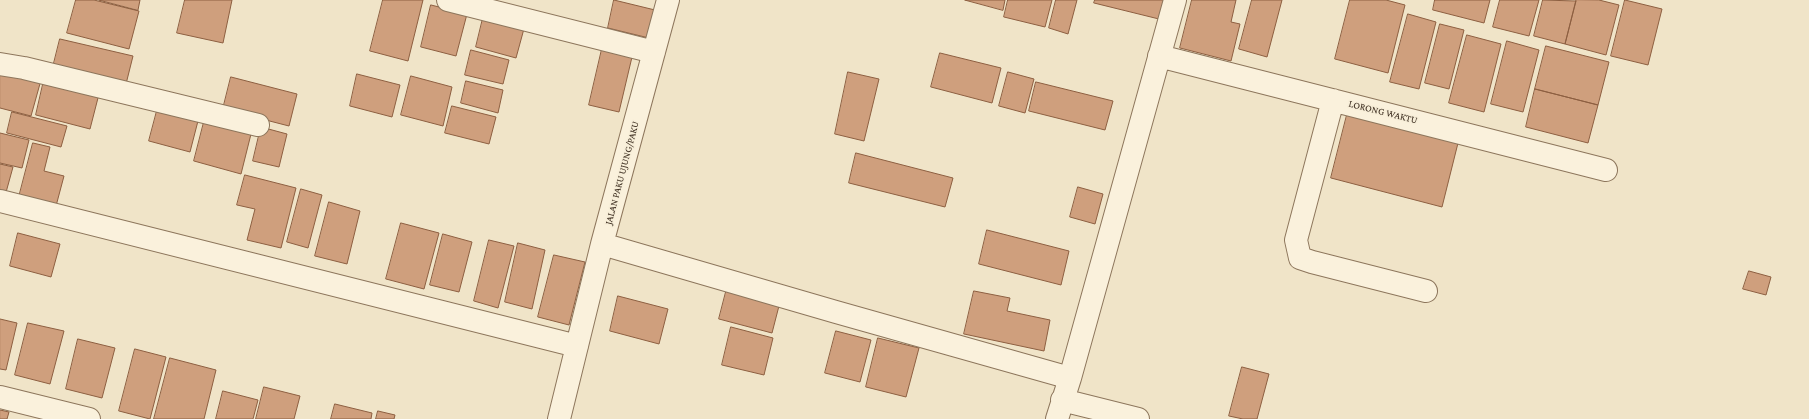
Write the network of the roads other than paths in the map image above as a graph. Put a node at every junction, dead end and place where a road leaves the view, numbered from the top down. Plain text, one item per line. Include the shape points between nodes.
1 (448, 0) edge
2 (668, 0) edge
3 (1175, 0) edge
4 (654, 52) junction
5 (1159, 56) junction
6 (0, 64) edge
7 (1333, 100) junction
8 (258, 125) dead end
9 (1606, 170) dead end
10 (0, 201) edge
11 (602, 244) junction
12 (1426, 291) dead end
13 (577, 346) junction
14 (1070, 378) junction
15 (0, 397) edge
16 (1059, 410) edge
17 (90, 419) edge
18 (559, 419) edge
19 (1138, 419) edge

1 - 4 street
2 - 4 street, JALAN PAKU UJUNG/PAKU
3 - 5 street
4 - 11 street, JALAN PAKU UJUNG/PAKU
5 - 7 street, LORONG WAKTU
5 - 14 street
6 - 8 street
7 - 9 street, LORONG WAKTU
7 - 12 street via 1296,240 1300,258
10 - 13 street
11 - 13 street, JALAN PAKU UJUNG/PAKU
11 - 14 street
13 - 18 street, JALAN PAKU UJUNG/PAKU
14 - 16 street
15 - 17 street
16 - 19 street

